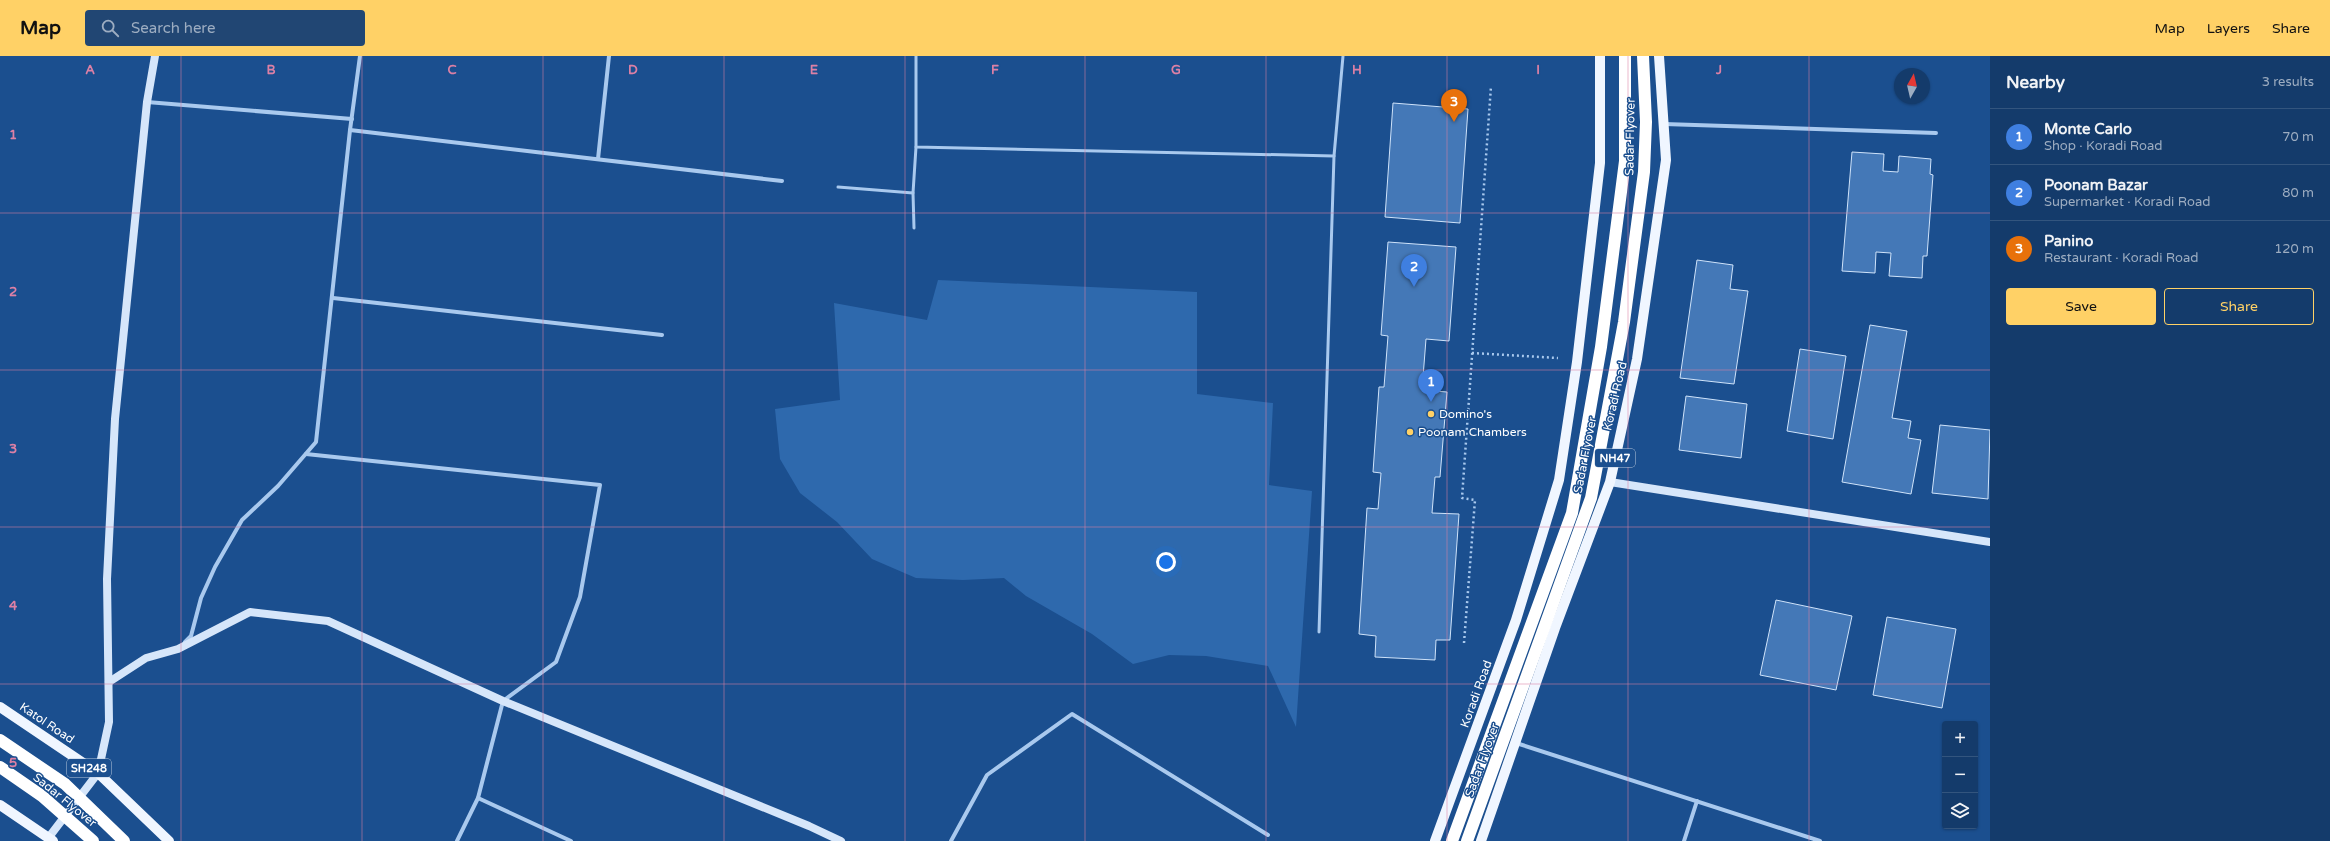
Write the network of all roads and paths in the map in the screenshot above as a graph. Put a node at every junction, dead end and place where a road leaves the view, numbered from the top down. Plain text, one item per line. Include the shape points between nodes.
1 (154, 56) edge
2 (360, 56) edge
3 (609, 56) edge
4 (916, 56) edge
5 (1343, 56) edge
6 (1600, 56) edge
7 (1625, 56) edge
8 (1643, 56) edge
9 (1659, 56) edge
10 (1491, 86) dead end
11 (148, 102) junction
12 (352, 120) junction
13 (1664, 124) junction
14 (350, 130) junction
15 (1936, 134) dead end
16 (916, 147) junction
17 (1334, 156) junction
18 (598, 159) junction
19 (782, 181) dead end
20 (838, 187) dead end
21 (913, 193) junction
22 (914, 228) dead end
23 (333, 298) junction
24 (662, 335) dead end
25 (1472, 353) junction
26 (1577, 362) junction
27 (306, 454) junction
28 (1610, 482) junction
29 (1990, 542) edge
30 (1319, 632) dead end
31 (1464, 643) dead end
32 (178, 649) junction
33 (109, 682) junction
34 (503, 701) junction
35 (0, 707) edge
36 (0, 740) edge
37 (1515, 743) junction
38 (0, 767) edge
39 (98, 774) junction
40 (478, 798) junction
41 (1697, 801) junction
42 (0, 805) edge
43 (1268, 835) dead end
44 (51, 839) edge
45 (93, 841) edge
46 (124, 841) edge
47 (169, 841) edge
48 (457, 841) edge
49 (571, 841) edge
50 (841, 841) edge
51 (951, 841) edge
52 (1435, 841) edge
53 (1452, 841) edge
54 (1467, 841) edge
55 (1481, 841) edge
56 (1684, 841) edge
57 (1820, 841) edge

1 - 11 street
2 - 12 street
3 - 18 street
4 - 16 lane
5 - 17 lane
6 - 26 main road, Koradi Road via 1600,163
7 - 53 highway, Sadar Flyover / NH47 via 1625,161 1601,347 1572,513
8 - 54 highway, Sadar Flyover / NH47 via 1646,122 1644,172 1624,322 1591,498
9 - 13 main road, Koradi Road / NH47
10 - 25 path
11 - 12 street
11 - 33 street via 115,419 107,579
12 - 14 street
13 - 15 street
13 - 28 main road, Koradi Road / NH47 via 1666,160 1638,351
14 - 18 street
14 - 23 street
16 - 17 lane
16 - 21 lane
17 - 30 lane
18 - 19 street
20 - 21 lane
21 - 22 lane
23 - 24 street
23 - 27 street via 316,442
25 - 26 path via 1555,357
25 - 31 path via 1462,498 1475,500
26 - 52 main road, Koradi Road via 1559,480 1516,620
27 - 32 street via 278,486 242,520 215,567 201,598 191,636
27 - 34 street via 600,485 580,596 556,662
28 - 29 street
28 - 37 main road, Koradi Road / NH47
32 - 33 street via 146,658
32 - 34 street via 250,612 328,621
33 - 39 street via 109,722
34 - 40 street
34 - 50 street
35 - 39 main road, Katol Road / SH248
36 - 46 highway, Sadar Flyover via 65,784
37 - 41 street
37 - 55 main road, Koradi Road / NH47
38 - 45 highway, Sadar Flyover via 42,796
39 - 44 street
39 - 47 main road, Katol Road / SH248
40 - 48 street
40 - 49 street
41 - 56 street
41 - 57 street
42 - 44 main road
43 - 51 street via 1072,714 987,775

